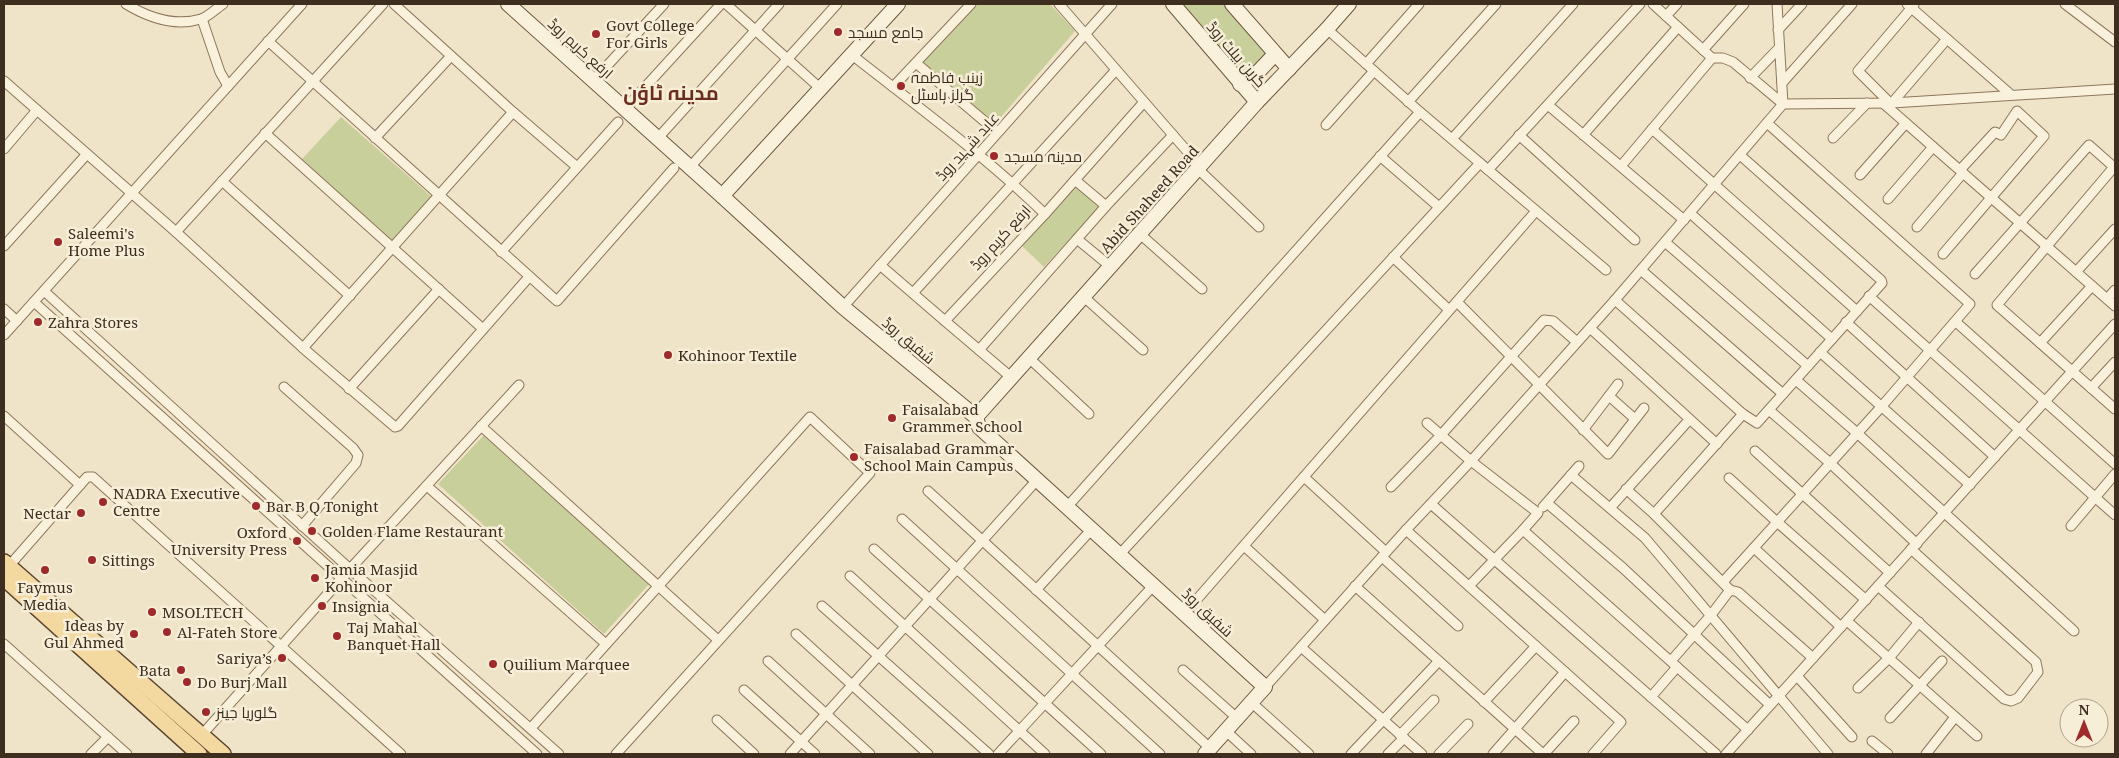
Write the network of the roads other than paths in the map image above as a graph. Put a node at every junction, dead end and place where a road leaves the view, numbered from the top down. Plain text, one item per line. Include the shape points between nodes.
1 (126, 4) edge
2 (223, 4) edge
3 (302, 4) edge
4 (383, 4) edge
5 (394, 4) edge
6 (508, 4) edge
7 (664, 4) edge
8 (721, 4) edge
9 (726, 4) edge
10 (779, 4) edge
11 (837, 4) edge
12 (898, 4) edge
13 (971, 4) edge
14 (1059, 4) edge
15 (1112, 4) edge
16 (1173, 4) edge
17 (1232, 4) edge
18 (1419, 4) edge
19 (1496, 4) edge
20 (1573, 4) edge
21 (1640, 4) edge
22 (1653, 4) edge
23 (1677, 4) edge
24 (1744, 4) edge
25 (1777, 4) edge
26 (1802, 4) edge
27 (1852, 4) edge
28 (2065, 4) edge
29 (1346, 5) edge
30 (1911, 5) edge
31 (1666, 16) junction
32 (202, 19) junction
33 (1678, 27) junction
34 (1327, 29) junction
35 (756, 30) junction
36 (1778, 30) junction
37 (1085, 34) junction
38 (1947, 39) junction
39 (268, 42) junction
40 (2115, 42) edge
41 (1779, 48) junction
42 (1703, 50) junction
43 (1275, 54) junction
44 (852, 55) junction
45 (451, 56) junction
46 (787, 58) junction
47 (1712, 58) junction
48 (916, 63) junction
49 (1366, 64) junction
50 (1289, 69) junction
51 (1116, 70) junction
52 (1374, 71) junction
53 (1750, 78) junction
54 (4, 81) edge
55 (312, 81) junction
56 (593, 81) junction
57 (1782, 83) junction
58 (1240, 84) junction
59 (228, 86) junction
60 (893, 87) junction
61 (821, 89) junction
62 (2115, 89) edge
63 (2010, 94) junction
64 (1144, 102) junction
65 (1257, 102) junction
66 (1408, 102) junction
67 (1867, 103) junction
68 (1888, 103) junction
69 (1783, 104) junction
70 (1548, 105) junction
71 (625, 109) junction
72 (37, 110) junction
73 (513, 112) junction
74 (1420, 112) junction
75 (618, 122) dead end
76 (1767, 123) junction
77 (1906, 123) junction
78 (1326, 125) dead end
79 (1652, 129) junction
80 (265, 132) junction
81 (997, 132) junction
82 (1173, 135) junction
83 (1584, 135) junction
84 (1519, 136) junction
85 (375, 138) junction
86 (658, 138) junction
87 (1834, 138) dead end
88 (1452, 140) junction
89 (1934, 147) junction
90 (4, 149) edge
91 (87, 154) junction
92 (978, 154) junction
93 (1740, 155) junction
94 (1380, 156) junction
95 (1480, 163) junction
96 (1621, 166) junction
97 (576, 167) junction
98 (690, 167) junction
99 (674, 168) dead end
100 (2115, 168) edge
101 (1198, 169) junction
102 (1488, 170) junction
103 (1962, 172) junction
104 (1860, 175) dead end
105 (1075, 180) junction
106 (222, 181) junction
107 (1013, 183) junction
108 (1714, 185) junction
109 (131, 193) junction
110 (440, 196) junction
111 (722, 196) junction
112 (1991, 198) junction
113 (1888, 199) dead end
114 (1106, 206) junction
115 (1438, 207) junction
116 (1536, 210) junction
117 (1045, 214) junction
118 (1687, 216) junction
119 (2020, 223) junction
120 (1259, 227) dead end
121 (1917, 227) dead end
122 (2115, 229) edge
123 (176, 232) junction
124 (1140, 234) junction
125 (1077, 239) junction
126 (1635, 240) dead end
127 (1665, 242) junction
128 (4, 246) edge
129 (2047, 246) junction
130 (394, 248) junction
131 (501, 252) junction
132 (1943, 254) dead end
133 (1393, 257) junction
134 (880, 265) junction
135 (1111, 267) junction
136 (1606, 270) dead end
137 (1641, 270) junction
138 (2076, 272) junction
139 (1975, 274) dead end
140 (529, 277) junction
141 (2092, 286) junction
142 (439, 289) junction
143 (1202, 289) dead end
144 (2115, 290) edge
145 (44, 291) junction
146 (913, 293) junction
147 (350, 296) junction
148 (1869, 296) junction
149 (1084, 297) junction
150 (2107, 299) junction
151 (1615, 300) junction
152 (34, 302) junction
153 (1457, 302) junction
154 (2115, 306) edge
155 (843, 307) junction
156 (4, 309) edge
157 (1449, 310) junction
158 (1857, 311) junction
159 (17, 320) junction
160 (945, 320) junction
161 (1846, 322) junction
162 (1956, 322) junction
163 (2115, 324) edge
164 (1590, 328) junction
165 (483, 329) junction
166 (4, 335) edge
167 (1832, 339) junction
168 (1577, 342) junction
169 (2040, 343) junction
170 (303, 348) junction
171 (979, 350) junction
172 (1143, 350) dead end
173 (1930, 350) junction
174 (1820, 352) junction
175 (1511, 357) junction
176 (1029, 358) junction
177 (2115, 362) edge
178 (1808, 366) junction
179 (129, 368) junction
180 (2072, 371) junction
181 (1907, 377) junction
182 (118, 378) junction
183 (1012, 378) junction
184 (1796, 380) junction
185 (1618, 384) dead end
186 (519, 385) dead end
187 (1539, 385) junction
188 (284, 387) dead end
189 (2091, 388) junction
190 (349, 389) junction
191 (1782, 394) junction
192 (1609, 396) junction
193 (2044, 402) junction
194 (1882, 406) junction
195 (1644, 408) dead end
196 (2115, 409) edge
197 (1769, 410) junction
198 (1089, 414) dead end
199 (1743, 414) junction
200 (4, 416) edge
201 (976, 417) junction
202 (1635, 419) junction
203 (1689, 420) junction
204 (1427, 423) dead end
205 (481, 426) junction
206 (1584, 430) junction
207 (2020, 430) junction
208 (1857, 433) junction
209 (1441, 435) junction
210 (1717, 444) junction
211 (1756, 451) dead end
212 (1995, 457) junction
213 (1471, 461) junction
214 (1830, 463) junction
215 (2115, 464) edge
216 (1578, 466) dead end
217 (2115, 474) edge
218 (1571, 476) junction
219 (1304, 477) junction
220 (1729, 478) dead end
221 (1037, 480) junction
222 (80, 485) junction
223 (1970, 485) junction
224 (426, 486) junction
225 (1391, 487) dead end
226 (1626, 489) junction
227 (928, 491) dead end
228 (1804, 492) junction
229 (2096, 497) junction
230 (1547, 503) junction
231 (1431, 504) junction
232 (1067, 507) junction
233 (1610, 508) junction
234 (1945, 512) junction
235 (1538, 513) junction
236 (1654, 514) junction
237 (2115, 515) edge
238 (902, 519) dead end
239 (1777, 522) junction
240 (302, 526) junction
241 (2071, 526) dead end
242 (1092, 529) junction
243 (1406, 530) junction
244 (1522, 530) junction
245 (982, 541) junction
246 (1244, 546) junction
247 (1914, 546) junction
248 (1754, 548) junction
249 (874, 549) dead end
250 (1120, 554) junction
251 (1384, 554) junction
252 (1495, 559) junction
253 (5, 569) edge
254 (350, 569) junction
255 (956, 569) junction
256 (1890, 573) junction
257 (850, 576) dead end
258 (342, 578) junction
259 (1723, 582) junction
260 (659, 585) junction
261 (1154, 585) junction
262 (1355, 586) junction
263 (1469, 586) junction
264 (1878, 586) junction
265 (1036, 590) junction
266 (1730, 590) junction
267 (930, 599) junction
268 (1866, 600) junction
269 (822, 606) dead end
270 (1186, 613) junction
271 (1711, 615) junction
272 (1325, 620) junction
273 (1919, 622) junction
274 (1844, 624) junction
275 (905, 626) junction
276 (1458, 626) dead end
277 (2074, 631) dead end
278 (796, 634) dead end
279 (1694, 635) junction
280 (718, 640) junction
281 (4, 644) edge
282 (606, 644) junction
283 (1098, 646) junction
284 (1536, 646) junction
285 (1301, 647) junction
286 (282, 648) junction
287 (878, 657) junction
288 (1813, 658) junction
289 (1890, 658) junction
290 (768, 661) dead end
291 (1942, 661) dead end
292 (1438, 662) junction
293 (1674, 664) junction
294 (1184, 670) dead end
295 (1565, 672) junction
296 (1072, 674) junction
297 (1797, 676) junction
298 (852, 686) junction
299 (1265, 686) junction
300 (1920, 686) junction
301 (1858, 688) dead end
302 (744, 690) dead end
303 (1651, 696) junction
304 (1778, 697) junction
305 (1434, 700) dead end
306 (1251, 702) junction
307 (1484, 702) junction
308 (1045, 704) junction
309 (1770, 705) junction
310 (826, 714) junction
311 (1955, 716) junction
312 (1237, 718) junction
313 (1890, 718) dead end
314 (717, 720) dead end
315 (1383, 720) junction
316 (1574, 721) dead end
317 (1468, 724) dead end
318 (531, 728) junction
319 (1514, 729) junction
320 (1748, 730) junction
321 (1020, 731) junction
322 (1226, 731) junction
323 (1402, 736) junction
324 (1852, 736) dead end
325 (1977, 736) dead end
326 (108, 737) junction
327 (1872, 741) dead end
328 (801, 742) junction
329 (200, 743) edge
330 (1208, 751) edge
331 (91, 754) edge
332 (127, 754) edge
333 (214, 754) edge
334 (223, 754) edge
335 (401, 754) edge
336 (538, 754) edge
337 (560, 754) edge
338 (616, 754) edge
339 (754, 754) edge
340 (790, 754) edge
341 (814, 754) edge
342 (870, 754) edge
343 (928, 754) edge
344 (989, 754) edge
345 (998, 754) edge
346 (1045, 754) edge
347 (1101, 754) edge
348 (1160, 754) edge
349 (1251, 754) edge
350 (1309, 754) edge
351 (1350, 754) edge
352 (1388, 754) edge
353 (1422, 754) edge
354 (1439, 754) edge
355 (1493, 754) edge
356 (1544, 754) edge
357 (1593, 754) edge
358 (1716, 754) edge
359 (1726, 754) edge
360 (1828, 754) edge
361 (1888, 754) edge
362 (1926, 754) edge

1 - 32 street via 143,15 166,22
2 - 32 street
3 - 39 street
4 - 55 street
5 - 45 street
6 - 56 street, ارفع کریم روڈ
7 - 56 street
8 - 71 street
9 - 35 street
10 - 35 street
11 - 46 street
12 - 44 street
13 - 48 street
14 - 37 street
15 - 37 street, عابد شہید روڈ
16 - 58 street, گرین بیلٹ روڈ
17 - 43 street, گرین بیلٹ روڈ
18 - 49 street
19 - 66 street
20 - 88 street
21 - 70 street
22 - 31 street
23 - 31 street
24 - 42 street
25 - 36 street
26 - 36 street
27 - 57 street
28 - 40 street
29 - 34 street, Abid Shaheed Road
30 - 38 street
30 - 68 street via 1858,71
31 - 33 street
32 - 59 street
33 - 42 street
33 - 83 street
34 - 49 street
34 - 50 street, Abid Shaheed Road
35 - 46 street
35 - 86 street
36 - 41 street
37 - 51 street
37 - 81 street, عابد شہید روڈ
38 - 63 street
38 - 68 street
39 - 55 street
39 - 59 street
41 - 53 street
41 - 57 street
42 - 47 street
43 - 50 street, گرین بیلٹ روڈ
43 - 58 street
44 - 60 street, ارفع کریم روڈ
44 - 61 street
45 - 73 street
45 - 85 street
46 - 61 street
46 - 98 street
47 - 53 street via 1733,62
47 - 79 street
48 - 60 street
48 - 81 street
49 - 52 street
50 - 65 street, Abid Shaheed Road
51 - 64 street
51 - 107 street
52 - 66 street
52 - 78 street
53 - 69 street
54 - 72 street
55 - 80 street
55 - 85 street
56 - 71 street, ارفع کریم روڈ
57 - 69 street
58 - 65 street, گرین بیلٹ روڈ
59 - 109 street
60 - 92 street, ارفع کریم روڈ
61 - 111 street
62 - 63 street
63 - 68 street
64 - 82 street
64 - 105 street
65 - 101 street, Abid Shaheed Road
66 - 74 street
67 - 68 street
67 - 69 street
67 - 87 street
68 - 77 street
69 - 76 street
70 - 83 street
70 - 84 street
71 - 86 street, ارفع کریم روڈ
72 - 90 street
72 - 91 street
73 - 97 street
73 - 110 street
74 - 88 street
74 - 94 street
75 - 97 street
76 - 93 street
76 - 162 street via 1970,304
77 - 89 street
77 - 104 street
79 - 96 street
79 - 108 street
80 - 106 street
80 - 130 street
81 - 92 street, عابد شہید روڈ
82 - 101 street
82 - 114 street
83 - 96 street
84 - 102 street
84 - 126 street
85 - 110 street
86 - 98 street, ارفع کریم روڈ
88 - 95 street
89 - 103 street
89 - 113 street
91 - 109 street
91 - 128 street
92 - 107 street, ارفع کریم روڈ
92 - 134 street, عابد شہید روڈ
93 - 108 street
93 - 148 street via 1881,280 1882,283
94 - 115 street
94 - 232 street
95 - 102 street
95 - 115 street
96 - 118 street
97 - 131 street
98 - 111 street, ارفع کریم روڈ
99 - 140 street via 557,301
100 - 119 street via 2089,145
100 - 129 street
101 - 120 street
101 - 124 street, Abid Shaheed Road
102 - 116 street
103 - 112 street
103 - 112 street via 1995,132 2001,135 2018,111 2044,136
103 - 121 street
105 - 114 street
105 - 117 street
106 - 123 street
106 - 147 street
107 - 117 street, ارفع کریم روڈ
107 - 146 street
108 - 118 street
108 - 158 street
109 - 123 street
109 - 145 street
110 - 130 street
110 - 131 street
111 - 155 street, شفیق روڈ
112 - 119 street
112 - 132 street
114 - 125 street
115 - 133 street
116 - 136 street
116 - 153 street
117 - 160 street, ارفع کریم روڈ
118 - 127 street
118 - 167 street
119 - 129 street
119 - 139 street
122 - 138 street
123 - 170 street
124 - 135 street, Abid Shaheed Road
124 - 143 street
125 - 135 street
125 - 171 street
127 - 137 street
127 - 178 street
129 - 138 street
129 - 169 street via 1997,305
130 - 142 street
130 - 147 street
131 - 140 street
133 - 157 street
133 - 250 street
134 - 146 street
134 - 155 street, عابد شہید روڈ
135 - 149 street, Abid Shaheed Road
137 - 151 street
137 - 191 street
138 - 141 street
140 - 165 street
141 - 150 street
141 - 169 street
142 - 165 street
142 - 190 street
144 - 150 street
145 - 152 street
145 - 179 street
146 - 160 street
147 - 170 street
148 - 158 street
148 - 173 street
149 - 172 street
149 - 176 street, Abid Shaheed Road
150 - 154 street
151 - 164 street
151 - 199 street
152 - 159 street
152 - 182 street
153 - 157 street
153 - 175 street
155 - 201 street, شفیق روڈ
156 - 159 street
157 - 219 street
158 - 161 street
159 - 166 street
160 - 171 street
161 - 167 street
161 - 181 street
162 - 173 street
162 - 193 street
163 - 180 street
164 - 168 street
164 - 203 street
165 - 190 street via 398,426 391,425
167 - 174 street
168 - 175 street via 1553,321 1544,320
168 - 187 street
169 - 180 street
170 - 190 street
171 - 183 street
173 - 181 street
173 - 207 street
174 - 178 street
174 - 194 street
175 - 187 street
175 - 209 street
176 - 183 street, Abid Shaheed Road
176 - 198 street
177 - 189 street
178 - 184 street
179 - 182 street
179 - 240 street
180 - 189 street
180 - 193 street
181 - 194 street
181 - 212 street
182 - 258 street
183 - 201 street, Abid Shaheed Road
184 - 191 street
184 - 208 street
185 - 192 street
186 - 205 street
187 - 206 street
187 - 213 street
188 - 240 street via 358,454 356,463
189 - 196 street
191 - 197 street
192 - 202 street
192 - 206 street
193 - 207 street
193 - 215 street
194 - 208 street
194 - 223 street
195 - 202 street
197 - 199 street via 1757,423
197 - 214 street
199 - 210 street
200 - 222 street
201 - 221 street, شفیق روڈ via 979,427
202 - 206 street via 1608,454
203 - 210 street
203 - 226 street
204 - 209 street
205 - 224 street
205 - 260 street
207 - 212 street
207 - 229 street
208 - 214 street
208 - 234 street
209 - 213 street
209 - 225 street
210 - 236 street
211 - 228 street
212 - 223 street
213 - 231 street
213 - 235 street
214 - 228 street
214 - 247 street
216 - 218 street
217 - 229 street
218 - 230 street
218 - 233 street
219 - 246 street
219 - 251 street
220 - 239 street
221 - 232 street, شفیق روڈ
221 - 245 street
222 - 253 street
222 - 286 street via 87,477 93,477
223 - 234 street
224 - 254 street
224 - 282 street
226 - 233 street
226 - 236 street
227 - 245 street
228 - 239 street
228 - 256 street
229 - 237 street
229 - 241 street
230 - 235 street
230 - 279 street
231 - 243 street
231 - 252 street
232 - 242 street, شفیق روڈ
233 - 271 street via 1645,538
234 - 247 street
234 - 277 street
235 - 244 street
236 - 259 street
238 - 255 street
239 - 248 street
239 - 268 street
240 - 254 street
242 - 250 street, شفیق روڈ
242 - 265 street
243 - 251 street
243 - 263 street
244 - 252 street
244 - 293 street
245 - 255 street
245 - 265 street
246 - 270 street
246 - 272 street
247 - 256 street
247 - 273 street via 2036,662 2038,672 2018,698 2004,699
248 - 259 street
248 - 274 street
249 - 267 street
250 - 261 street, شفیق روڈ
251 - 262 street
251 - 276 street
252 - 263 street
252 - 303 street
253 - 329 main road
253 - 329 main road via 188,725
254 - 258 street
254 - 318 street
255 - 267 street
255 - 296 street
256 - 264 street
257 - 275 street
258 - 286 street
258 - 336 street
259 - 266 street
260 - 280 street
260 - 280 street via 810,417 870,473
260 - 282 street
261 - 270 street, شفیق روڈ
261 - 283 street
262 - 272 street
262 - 292 street
263 - 284 street
264 - 268 street
264 - 273 street
265 - 283 street
266 - 271 street
266 - 288 street via 1738,592
267 - 275 street
267 - 308 street
268 - 274 street
269 - 287 street
270 - 299 street, شفیق روڈ
271 - 279 street
271 - 304 street
272 - 285 street
273 - 289 street
274 - 288 street
274 - 289 street
275 - 287 street
275 - 321 street
278 - 298 street
279 - 293 street
279 - 309 street
280 - 338 street
281 - 326 street
282 - 318 street
283 - 296 street
283 - 330 street
284 - 295 street
284 - 307 street
285 - 299 street
285 - 315 street
286 - 329 street
286 - 335 street
287 - 298 street
287 - 344 street
288 - 297 street
289 - 300 street
289 - 301 street
290 - 310 street
291 - 300 street
292 - 307 street
292 - 315 street
293 - 303 street
293 - 320 street
294 - 312 street
295 - 319 street
295 - 357 street via 1621,722
296 - 308 street
296 - 348 street
297 - 304 street
297 - 324 street
298 - 310 street
298 - 343 street
299 - 306 street
300 - 311 street
300 - 313 street
302 - 328 street
303 - 358 street
304 - 309 street
304 - 360 street
305 - 323 street
306 - 312 street
306 - 350 street
307 - 319 street
308 - 321 street
308 - 347 street
309 - 320 street
310 - 328 street
310 - 342 street
311 - 325 street
311 - 362 street
312 - 322 street
314 - 339 street
315 - 323 street
315 - 351 street
316 - 356 street
317 - 354 street
318 - 337 street
319 - 355 street
319 - 356 street
320 - 359 street
321 - 345 street
321 - 346 street
322 - 330 street
322 - 349 street
323 - 352 street
323 - 353 street
326 - 331 street
326 - 332 street
327 - 361 street
328 - 340 street
328 - 341 street
329 - 333 main road
329 - 334 main road

